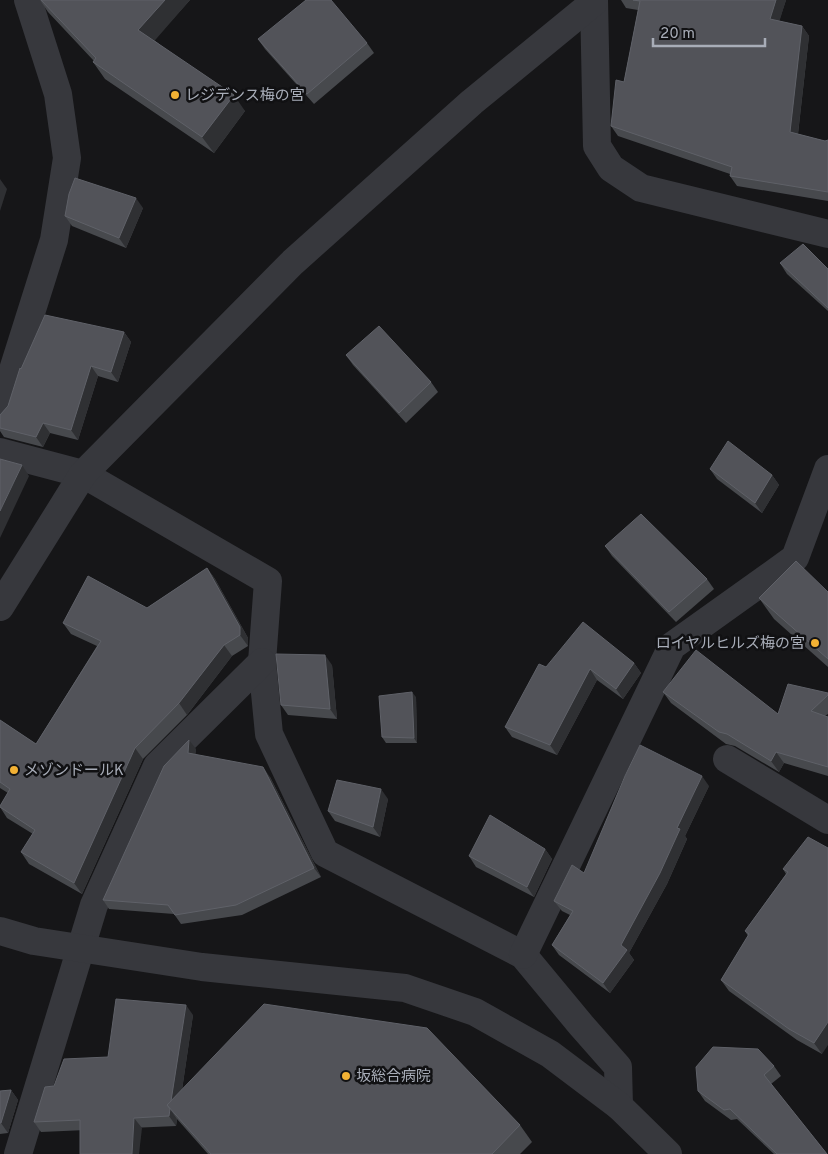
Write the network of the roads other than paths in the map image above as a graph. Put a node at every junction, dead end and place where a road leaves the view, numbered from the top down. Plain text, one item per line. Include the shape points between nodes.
1 (28, 0) edge
2 (593, 2) edge
3 (828, 234) edge
4 (0, 411) edge
5 (0, 452) edge
6 (828, 468) edge
7 (83, 474) junction
8 (0, 607) edge
9 (262, 662) junction
10 (727, 759) dead end
11 (828, 820) edge
12 (0, 932) edge
13 (523, 955) junction
14 (619, 1106) junction
15 (18, 1154) edge
16 (668, 1154) edge

1 - 4 street via 58,94 67,158 54,240
2 - 3 street via 597,146 611,168 641,188
2 - 7 street via 472,102 293,262
5 - 7 street
6 - 13 street via 795,558 672,646
7 - 8 street
7 - 9 street via 268,581
9 - 13 street via 269,734 325,853
9 - 15 street via 157,766 94,906
10 - 11 street
12 - 14 street via 34,941 202,967 405,988 475,1012 550,1054
13 - 14 street via 618,1067
14 - 16 street

